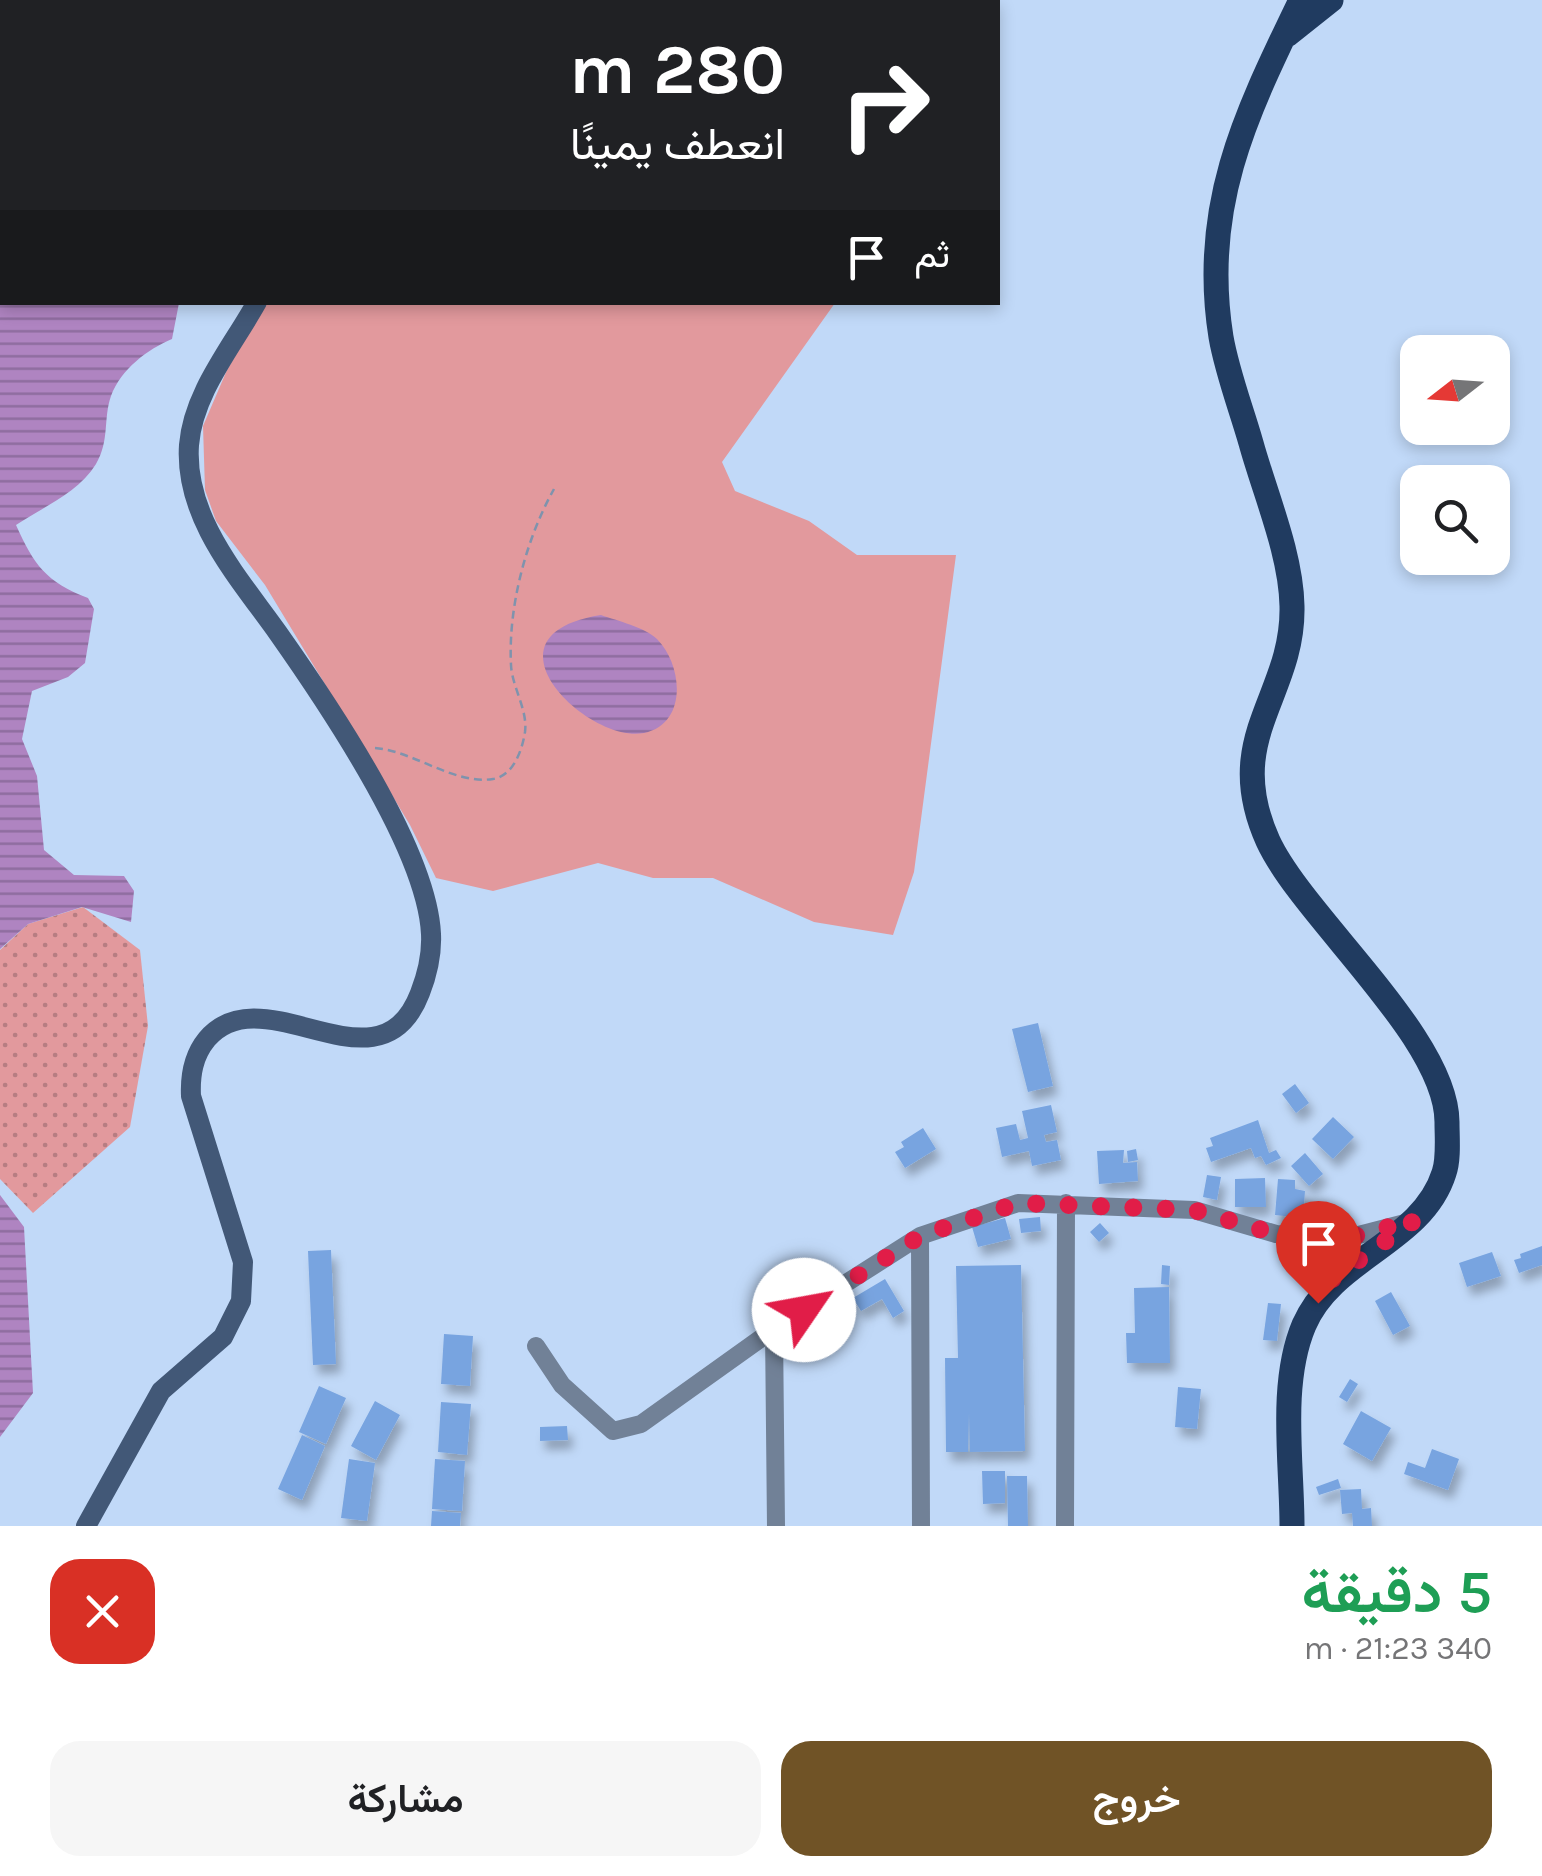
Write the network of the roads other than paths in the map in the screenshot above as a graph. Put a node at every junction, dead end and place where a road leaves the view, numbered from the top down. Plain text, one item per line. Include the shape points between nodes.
1 (1301, 0) edge
2 (1331, 0) edge
3 (1283, 38) junction
4 (255, 305) edge
5 (1066, 1203) junction
6 (1415, 1220) junction
7 (920, 1236) junction
8 (774, 1329) junction
9 (536, 1346) dead end
10 (86, 1526) edge
11 (776, 1526) edge
12 (921, 1526) edge
13 (1065, 1526) edge
14 (1292, 1526) edge

1 - 3 main road
2 - 3 main road
3 - 6 main road via 1229,164 1215,262 1222,341 1292,600 1286,656 1254,740 1251,776 1270,845 1376,983 1429,1066 1448,1116 1444,1173
4 - 10 street via 194,416 190,473 214,542 324,698 418,870 432,940 414,1010 371,1036 337,1038 246,1017 222,1025 200,1048 191,1096 243,1262 241,1301 223,1336 161,1391
5 - 6 street via 1194,1210 1276,1234 1347,1238
5 - 7 street via 1018,1203
5 - 13 street
6 - 14 main road via 1331,1280 1304,1326 1292,1377
7 - 8 street
7 - 12 street
8 - 9 street via 642,1424 613,1431 562,1385
8 - 11 street

